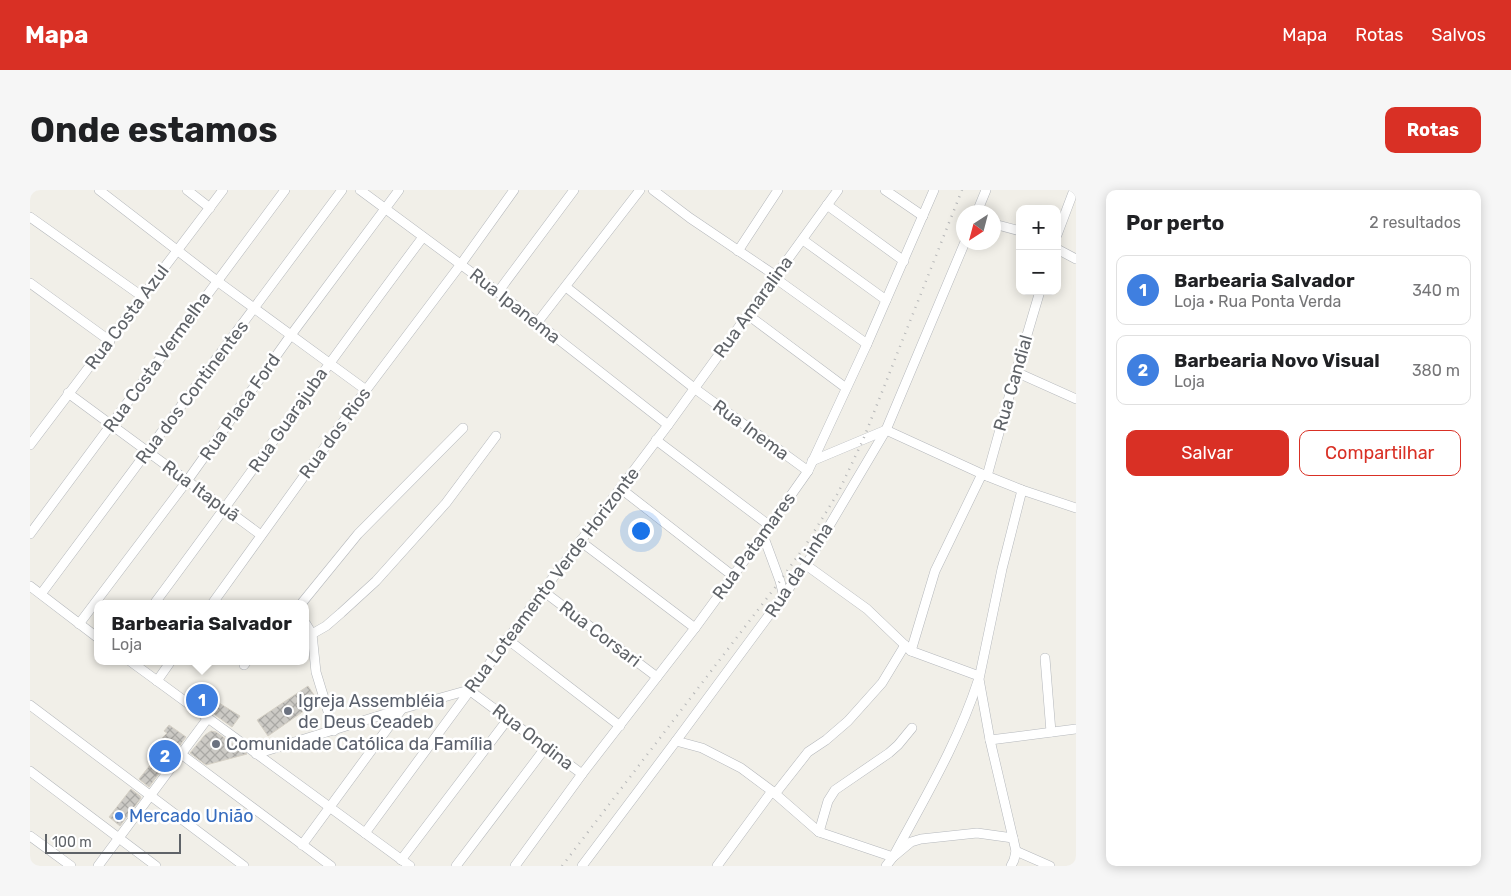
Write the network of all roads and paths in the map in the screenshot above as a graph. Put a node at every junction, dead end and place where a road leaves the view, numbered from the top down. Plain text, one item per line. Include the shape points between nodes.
1 (99, 190) edge
2 (187, 190) edge
3 (223, 190) edge
4 (285, 190) edge
5 (342, 190) edge
6 (360, 190) edge
7 (399, 190) edge
8 (514, 190) edge
9 (574, 190) edge
10 (640, 190) edge
11 (653, 190) edge
12 (778, 190) edge
13 (838, 190) edge
14 (885, 190) edge
15 (934, 190) edge
16 (986, 190) edge
17 (1074, 190) edge
18 (827, 205) junction
19 (980, 205) edge
20 (210, 208) junction
21 (386, 208) junction
22 (923, 216) junction
23 (30, 217) edge
24 (1061, 224) edge
25 (1001, 226) edge
26 (1016, 231) edge
27 (423, 236) junction
28 (803, 240) junction
29 (962, 250) edge
30 (1059, 250) edge
31 (177, 251) junction
32 (738, 251) junction
33 (1076, 259) edge
34 (904, 261) junction
35 (461, 264) junction
36 (775, 277) junction
37 (217, 281) junction
38 (30, 283) edge
39 (566, 287) junction
40 (498, 292) junction
41 (1039, 295) edge
42 (143, 297) junction
43 (886, 300) junction
44 (254, 309) junction
45 (748, 315) junction
46 (537, 323) junction
47 (291, 335) junction
48 (110, 340) junction
49 (867, 344) junction
50 (329, 363) junction
51 (1016, 372) junction
52 (694, 388) junction
53 (846, 388) junction
54 (366, 390) junction
55 (68, 393) junction
56 (1076, 399) edge
57 (111, 425) junction
58 (668, 425) junction
59 (463, 428) dead end
60 (886, 430) junction
61 (496, 436) dead end
62 (656, 440) junction
63 (30, 445) edge
64 (148, 452) junction
65 (812, 461) junction
66 (808, 471) junction
67 (985, 475) junction
68 (187, 481) junction
69 (620, 488) junction
70 (1022, 490) junction
71 (1076, 508) edge
72 (225, 509) junction
73 (770, 526) junction
74 (30, 534) edge
75 (763, 535) junction
76 (261, 536) junction
77 (580, 541) junction
78 (806, 565) junction
79 (733, 576) junction
80 (30, 586) edge
81 (543, 591) junction
82 (41, 594) junction
83 (784, 597) junction
84 (97, 600) edge
85 (157, 600) edge
86 (215, 600) edge
87 (304, 600) edge
88 (94, 604) edge
89 (79, 624) junction
90 (695, 628) junction
91 (309, 629) edge
92 (312, 634) junction
93 (94, 635) edge
94 (507, 639) junction
95 (908, 648) junction
96 (1045, 658) dead end
97 (135, 665) edge
98 (168, 665) edge
99 (657, 677) junction
100 (979, 677) junction
101 (157, 681) junction
102 (470, 690) junction
103 (30, 705) edge
104 (401, 709) junction
105 (208, 718) junction
106 (508, 719) junction
107 (620, 726) junction
108 (912, 728) dead end
109 (1076, 729) edge
110 (334, 731) junction
111 (1051, 732) junction
112 (990, 740) junction
113 (676, 742) junction
114 (546, 747) junction
115 (181, 754) junction
116 (256, 754) junction
117 (30, 771) edge
118 (582, 774) junction
119 (774, 793) junction
120 (150, 796) junction
121 (329, 807) junction
122 (820, 832) junction
123 (365, 833) junction
124 (30, 836) edge
125 (119, 838) junction
126 (1013, 838) junction
127 (302, 845) junction
128 (1016, 851) junction
129 (893, 856) junction
130 (401, 860) junction
131 (71, 866) edge
132 (98, 866) edge
133 (156, 866) edge
134 (244, 866) edge
135 (331, 866) edge
136 (410, 866) edge
137 (456, 866) edge
138 (515, 866) edge
139 (582, 866) edge
140 (717, 866) edge
141 (886, 866) edge
142 (1011, 866) edge
143 (1050, 866) edge

1 - 31 street
2 - 20 street
3 - 20 street, Rua Costa Azul
4 - 37 street, Rua Costa Vermelha
5 - 44 street, Rua dos Continentes
6 - 21 street, Rua Ipanema
7 - 21 street, Rua Placa Ford
8 - 35 street, Rua dos Rios
9 - 40 street
10 - 39 street
11 - 32 street
12 - 32 street
13 - 18 street, Rua Amaralina
14 - 22 street
15 - 22 street, Rua Patamares
16 - 19 street
17 - 24 street
18 - 28 street, Rua Amaralina
18 - 34 street
20 - 31 street, Rua Costa Azul
21 - 27 street, Rua Ipanema
21 - 47 street, Rua Placa Ford
22 - 34 street, Rua Patamares
23 - 42 street
25 - 26 street
27 - 35 street, Rua Ipanema
27 - 50 street, Rua Guarajuba
28 - 36 street, Rua Amaralina
28 - 43 street
29 - 60 street, Rua da Linha
30 - 33 street
31 - 37 street
31 - 42 street, Rua Costa Azul
32 - 36 street
34 - 43 street, Rua Patamares
35 - 40 street, Rua Ipanema
35 - 54 street, Rua dos Rios
36 - 45 street, Rua Amaralina
36 - 49 street
37 - 44 street
37 - 57 street, Rua Costa Vermelha
38 - 48 street
39 - 46 street
39 - 52 street, Rua Inema
40 - 46 street, Rua Ipanema
41 - 51 street, Rua Candial
42 - 48 street, Rua Costa Azul
43 - 49 street, Rua Patamares
44 - 47 street
44 - 64 street, Rua dos Continentes
45 - 52 street, Rua Amaralina
45 - 53 street
46 - 58 street, Rua Ipanema
47 - 50 street
47 - 68 street, Rua Placa Ford
48 - 55 street, Rua Costa Azul
49 - 53 street, Rua Patamares
50 - 54 street
50 - 72 street, Rua Guarajuba
51 - 56 street
51 - 67 street, Rua Candial
52 - 58 street, Rua Amaralina
52 - 66 street, Rua Inema
53 - 65 street, Rua Patamares
54 - 76 street, Rua dos Rios
55 - 57 street, Rua Itapuã
55 - 63 street, Rua Costa Azul
57 - 64 street, Rua Itapuã
57 - 74 street, Rua Costa Vermelha
58 - 62 street, Rua Loteamento Verde Horizonte
59 - 87 street via 358,534
60 - 65 street
60 - 67 street
60 - 78 street, Rua da Linha
61 - 92 street via 446,503 376,581 342,613
62 - 69 street, Rua Loteamento Verde Horizonte
62 - 73 street
64 - 68 street, Rua Itapuã
64 - 82 street, Rua dos Continentes
65 - 66 street, Rua Patamares
66 - 73 street, Rua Patamares
67 - 70 street
67 - 95 street, Rua Candial via 935,571
68 - 72 street, Rua Itapuã
68 - 84 street, Rua Placa Ford
69 - 77 street, Rua Loteamento Verde Horizonte
69 - 79 street
70 - 71 street
70 - 100 street
72 - 76 street, Rua Itapuã
72 - 85 street, Rua Guarajuba
73 - 75 street, Rua Patamares
75 - 79 street, Rua Patamares
75 - 83 street
76 - 86 street, Rua dos Rios
77 - 81 street, Rua Loteamento Verde Horizonte
77 - 90 street
78 - 83 street, Rua da Linha
78 - 95 street via 867,609
79 - 90 street, Rua Patamares
80 - 82 street
81 - 94 street, Rua Loteamento Verde Horizonte
81 - 99 street, Rua Corsari
82 - 89 street
83 - 113 street, Rua da Linha
88 - 89 street, Rua Placa Ford
89 - 93 street
90 - 99 street, Rua Patamares
91 - 92 street
92 - 110 street via 316,672
94 - 102 street, Rua Loteamento Verde Horizonte
94 - 107 street
95 - 100 street
95 - 119 street, Rua Candial via 848,722 808,752
96 - 111 street
97 - 101 street
98 - 101 street
99 - 107 street, Rua Patamares
100 - 112 street
100 - 129 street via 965,718 945,760
101 - 105 street
102 - 104 street
102 - 106 street, Rua Ondina
102 - 123 street, Rua Loteamento Verde Horizonte
103 - 120 street
104 - 110 street
104 - 121 street
105 - 115 street
105 - 116 street
106 - 114 street, Rua Ondina
106 - 130 street
107 - 118 street, Rua Patamares
108 - 122 street via 889,753 835,790 828,800
109 - 111 street
110 - 116 street
111 - 112 street
112 - 126 street
113 - 119 street via 702,748 726,759
113 - 139 street, Rua da Linha
114 - 118 street, Rua Ondina
114 - 137 street
115 - 120 street
115 - 127 street
116 - 121 street
117 - 125 street
118 - 138 street, Rua Patamares
119 - 122 street
119 - 140 street, Rua Candial
120 - 125 street
120 - 134 street
121 - 123 street
121 - 127 street
122 - 129 street
123 - 130 street
124 - 131 street
125 - 132 street
125 - 133 street
126 - 128 street
126 - 129 street via 972,833 921,839 911,842
127 - 135 street
128 - 142 street
128 - 143 street
129 - 141 street
130 - 136 street

